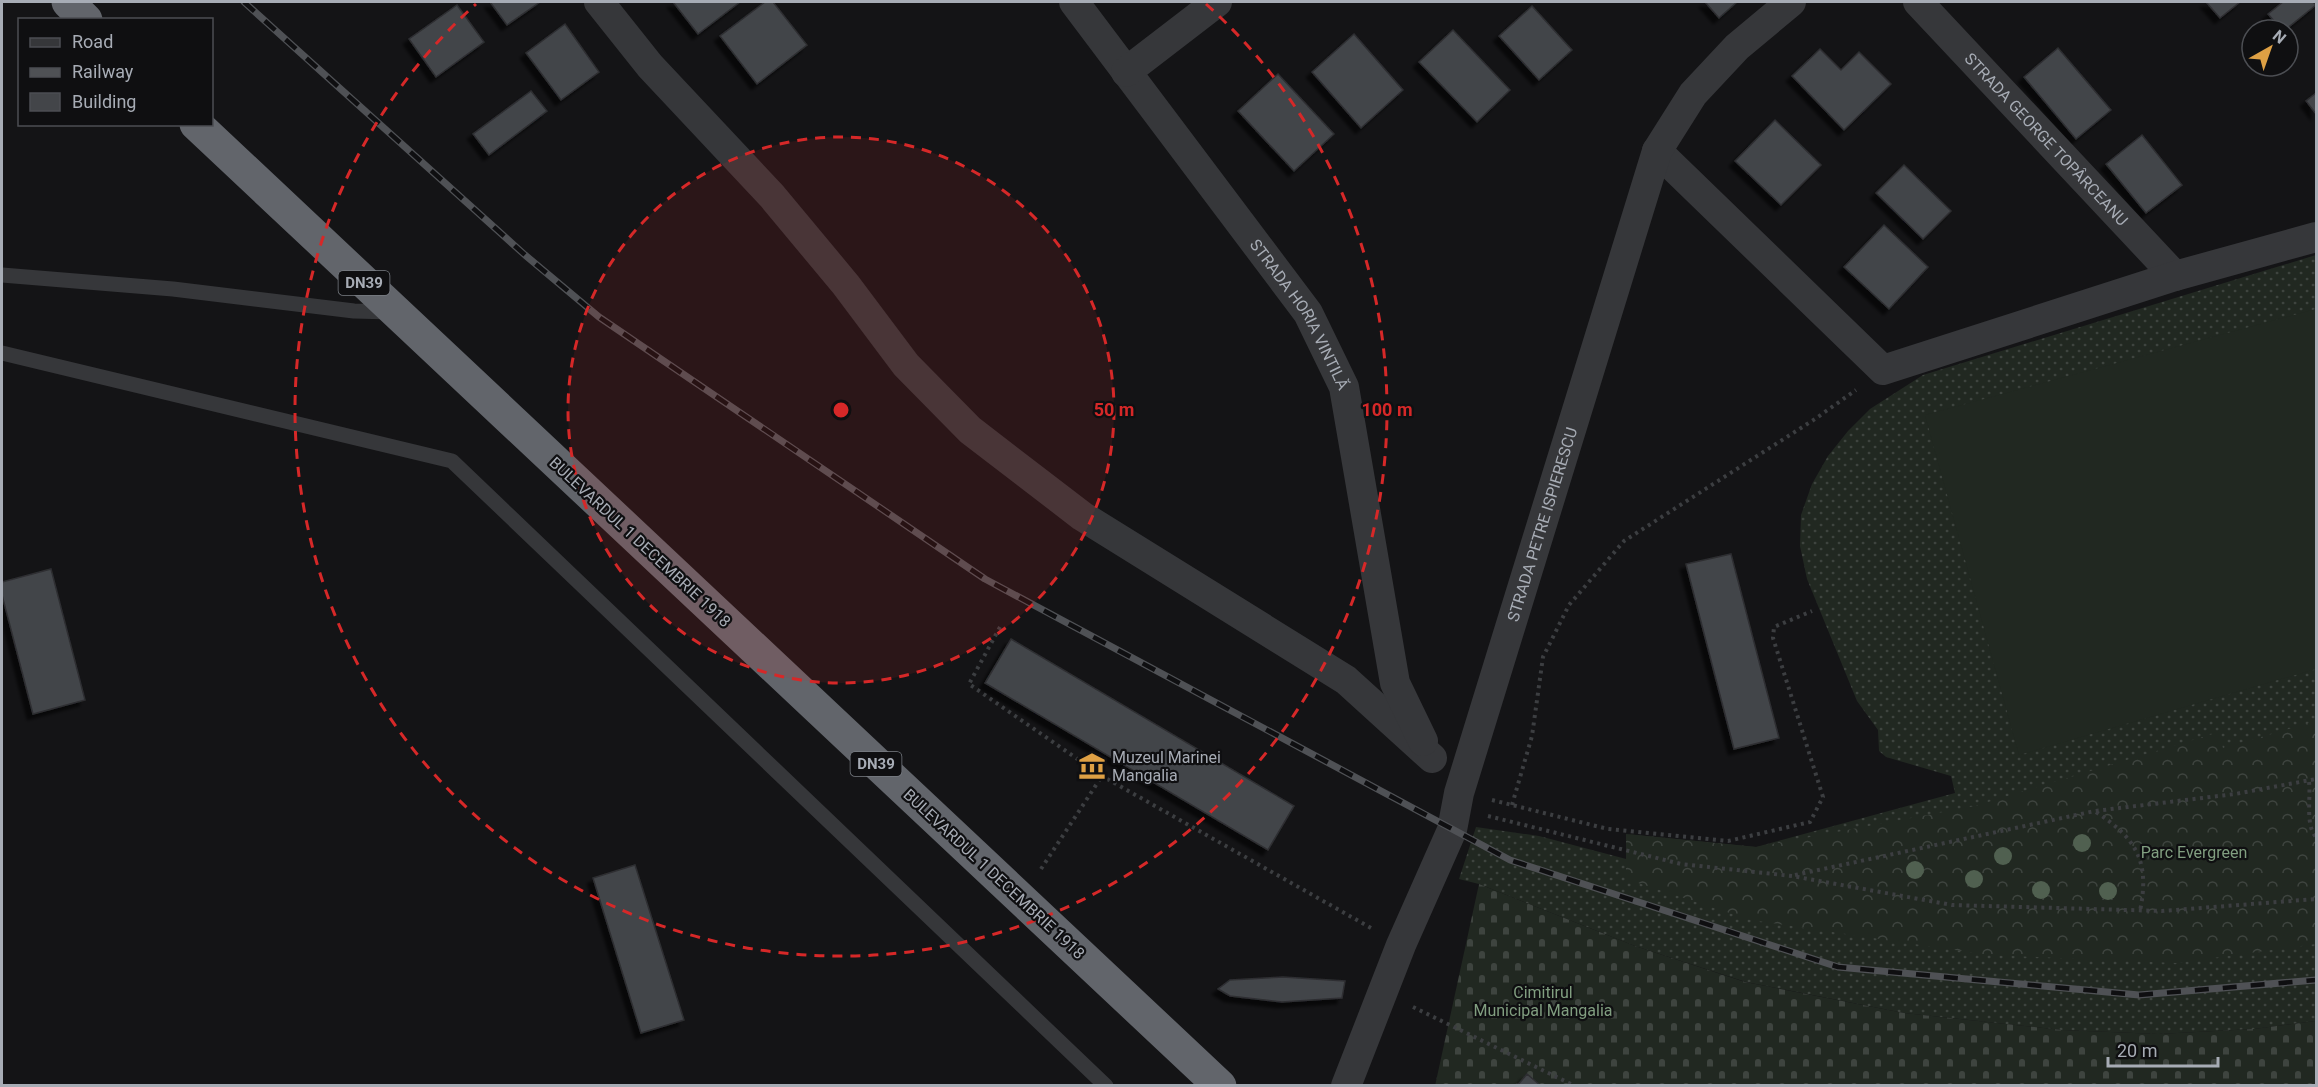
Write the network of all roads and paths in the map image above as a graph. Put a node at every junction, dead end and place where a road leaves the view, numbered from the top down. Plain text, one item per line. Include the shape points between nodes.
1 (68, 2) edge
2 (599, 2) edge
3 (1074, 2) edge
4 (1217, 2) edge
5 (1791, 2) edge
6 (1918, 2) edge
7 (85, 18) edge
8 (1126, 72) junction
9 (198, 126) edge
10 (1657, 151) junction
11 (2316, 237) edge
12 (2, 275) edge
13 (2175, 276) junction
14 (394, 312) junction
15 (2, 353) edge
16 (1883, 370) junction
17 (1812, 611) dead end
18 (1000, 627) dead end
19 (1432, 758) junction
20 (1102, 776) junction
21 (2316, 779) edge
22 (2309, 782) junction
23 (1460, 793) junction
24 (1512, 805) junction
25 (2095, 812) junction
26 (2316, 837) edge
27 (1792, 876) junction
28 (1020, 899) junction
29 (2316, 899) edge
30 (2140, 911) junction
31 (1401, 945) junction
32 (1382, 993) junction
33 (1106, 1086) edge
34 (1220, 1086) edge
35 (1346, 1086) edge
36 (1575, 1086) edge

1 - 7 highway
2 - 19 street via 650,66 772,196 906,365 970,430 1082,516 1346,681
3 - 8 street, STRADA HORIA VINTILĂ
4 - 8 street
5 - 10 street, STRADA PETRE ISPIERESCU via 1737,47 1693,94
6 - 13 street, STRADA GEORGE TOPÂRCEANU
8 - 19 street, STRADA HORIA VINTILĂ via 1308,313 1344,387 1395,683
9 - 14 highway, DN39
10 - 16 street
10 - 23 street, STRADA PETRE ISPIERESCU
11 - 13 street
12 - 14 lane
13 - 16 street
14 - 28 highway, BULEVARDUL 1 DECEMBRIE 1918 / DN39
15 - 33 lane via 452,461
16 - 24 path via 1815,419 1624,541 1569,604 1543,657 1532,736
17 - 24 path via 1774,627 1773,638 1822,797 1810,822 1728,841 1608,829
18 - 20 path via 969,684
19 - 23 street, STRADA HORIA VINTILĂ
20 - 28 path
20 - 31 path
21 - 22 path
22 - 25 path
22 - 26 path via 2310,821
23 - 24 path
23 - 27 path via 1491,819 1681,864
23 - 31 street, STRADA PETRE ISPIERESCU via 1449,840
25 - 27 path
25 - 30 path via 2120,827 2137,849 2145,885
27 - 30 path via 1952,904
28 - 34 highway, BULEVARDUL 1 DECEMBRIE 1918 / DN39
29 - 30 path
31 - 32 street, STRADA PETRE ISPIERESCU
32 - 35 street, STRADA PETRE ISPIERESCU
32 - 36 path

